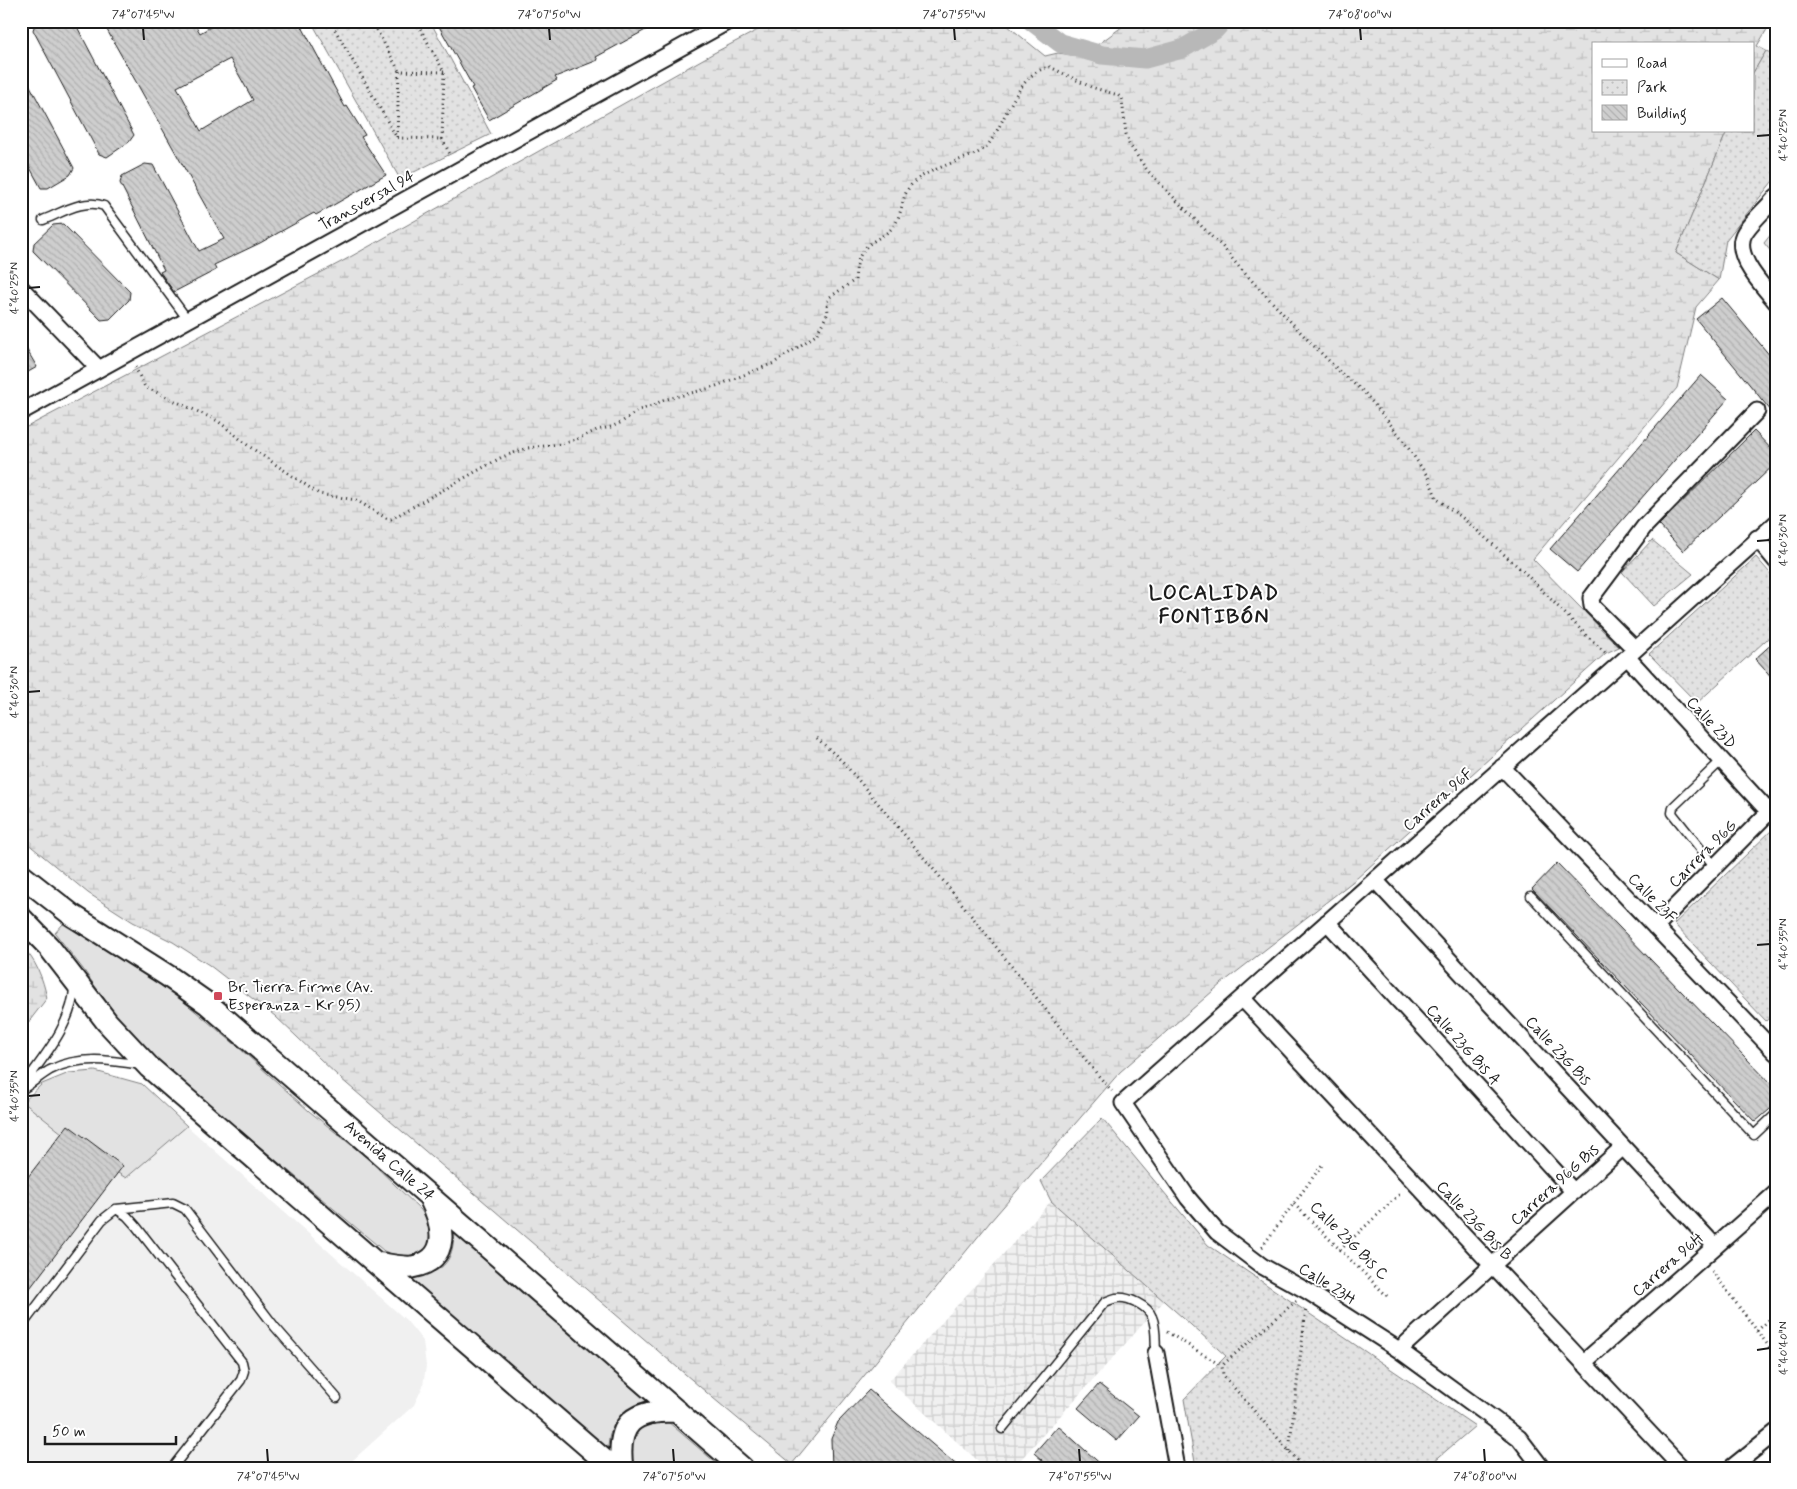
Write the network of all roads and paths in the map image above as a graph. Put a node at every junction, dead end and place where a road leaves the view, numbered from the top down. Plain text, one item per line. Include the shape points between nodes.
1 (330, 21) edge
2 (372, 21) edge
3 (416, 21) edge
4 (729, 21) edge
5 (399, 71) junction
6 (444, 72) junction
7 (397, 138) junction
8 (1776, 197) edge
9 (43, 220) dead end
10 (21, 288) edge
11 (1776, 302) edge
12 (188, 320) junction
13 (125, 355) junction
14 (99, 369) junction
15 (1757, 411) dead end
16 (21, 412) edge
17 (1776, 523) edge
18 (1757, 538) junction
19 (1776, 561) edge
20 (1631, 653) junction
21 (1615, 667) junction
22 (816, 738) dead end
23 (1722, 760) junction
24 (1502, 767) junction
25 (1772, 809) edge
26 (1715, 866) junction
27 (21, 875) edge
28 (1375, 880) junction
29 (1531, 896) dead end
30 (21, 918) edge
31 (1327, 922) junction
32 (1655, 927) junction
33 (74, 981) junction
34 (1242, 998) junction
35 (1776, 1053) edge
36 (149, 1067) junction
37 (21, 1089) edge
38 (1123, 1103) junction
39 (1776, 1114) edge
40 (1623, 1147) junction
41 (1322, 1165) dead end
42 (1413, 1181) junction
43 (1574, 1192) junction
44 (1776, 1193) edge
45 (428, 1194) junction
46 (1294, 1204) junction
47 (116, 1209) junction
48 (1715, 1246) junction
49 (1340, 1250) junction
50 (1702, 1258) junction
51 (1253, 1260) junction
52 (377, 1263) junction
53 (1492, 1266) junction
54 (1308, 1291) junction
55 (1386, 1296) dead end
56 (1776, 1313) edge
57 (1154, 1323) junction
58 (21, 1327) edge
59 (1757, 1331) junction
60 (1398, 1350) junction
61 (1156, 1353) joint
62 (1776, 1356) edge
63 (1583, 1363) junction
64 (1222, 1366) junction
65 (337, 1398) dead end
66 (676, 1411) junction
67 (1002, 1429) dead end
68 (1776, 1432) edge
69 (1289, 1452) junction
70 (1536, 1465) edge
71 (172, 1468) edge
72 (613, 1468) edge
73 (622, 1468) edge
74 (742, 1468) edge
75 (1177, 1468) edge
76 (1304, 1468) edge
77 (1682, 1468) edge
78 (1731, 1468) edge

1 - 7 path
2 - 5 path
3 - 6 path
4 - 12 street, Transversal 94
5 - 6 path
5 - 7 path
6 - 7 path via 442,139
8 - 11 street via 1744,233 1741,244 1742,254 1755,276
9 - 12 lane via 86,204 104,206
10 - 14 street
12 - 13 street, Transversal 94
13 - 14 street, Transversal 94
13 - 21 path via 138,370 145,387 218,421 319,494 356,500 391,519 502,457 611,428 639,410 673,396 711,388 774,363 800,348 816,335 828,313 830,297 855,280 858,260 864,248 892,228 908,189 920,177 981,152 1036,70 1050,67 1090,87 1122,98 1129,144 1147,170 1313,345 1364,392 1423,469 1436,499 1524,572 1606,653
14 - 16 street, Transversal 94
15 - 20 street, Calle 23D via 1644,527 1591,598 1592,606
17 - 18 street, Carrera 96F
18 - 19 street
18 - 20 street, Carrera 96F
20 - 21 street, Carrera 96F
20 - 23 street, Calle 23D
21 - 24 street, Carrera 96F
22 - 38 path via 844,762
23 - 25 street, Calle 23D
23 - 26 lane via 1672,811
24 - 28 street, Carrera 96F
24 - 32 street, Calle 23F
25 - 26 street, Carrera 96G
26 - 32 street, Carrera 96G
27 - 45 main road, Avenida Calle 24 via 72,915 208,1004
28 - 31 street, Carrera 96F
28 - 40 street, Calle 23G Bis
29 - 39 lane via 1754,1135
30 - 33 main road via 49,947
31 - 34 street, Carrera 96F
31 - 43 street, Calle 23G Bis A
32 - 35 street, Calle 23F
33 - 36 main road
33 - 37 lane via 74,997 66,1020
34 - 38 street, Carrera 96F
34 - 42 street, Calle 23G Bis B
36 - 37 lane via 105,1060 72,1062 50,1070
36 - 52 main road
38 - 51 street, Calle 23H via 1188,1198 1217,1232
40 - 43 street, Carrera 96G Bis
40 - 48 street, Calle 23G Bis
41 - 46 path
42 - 49 path
42 - 53 street, Calle 23G Bis B
43 - 53 street, Carrera 96G Bis
44 - 48 street, Carrera 96H
45 - 52 main road via 438,1214 442,1237 434,1257 411,1267
45 - 66 main road, Avenida Calle 24
46 - 49 path, Calle 23G Bis C
46 - 51 path
47 - 58 lane via 98,1226
47 - 65 lane via 173,1204 185,1208 274,1327
47 - 71 lane via 136,1226 242,1362 244,1371 241,1380
48 - 50 street, Carrera 96H
49 - 55 path, Calle 23G Bis C
50 - 59 path
50 - 63 street, Carrera 96H
51 - 54 street, Calle 23H
52 - 72 main road
53 - 60 street, Carrera 96G Bis
53 - 63 street, Calle 23G Bis B
54 - 60 street, Calle 23H
54 - 64 path
54 - 69 path
56 - 59 path
57 - 61 lane
57 - 64 path
57 - 67 lane via 1152,1315 1141,1305 1116,1298 1105,1302
59 - 62 path
60 - 70 street, Calle 23H via 1519,1438
61 - 75 street
63 - 77 street, Calle 23G Bis B
64 - 69 path via 1223,1375
66 - 73 main road via 646,1412 635,1418 626,1428 622,1440
66 - 74 main road, Avenida Calle 24
68 - 78 street
69 - 76 path

